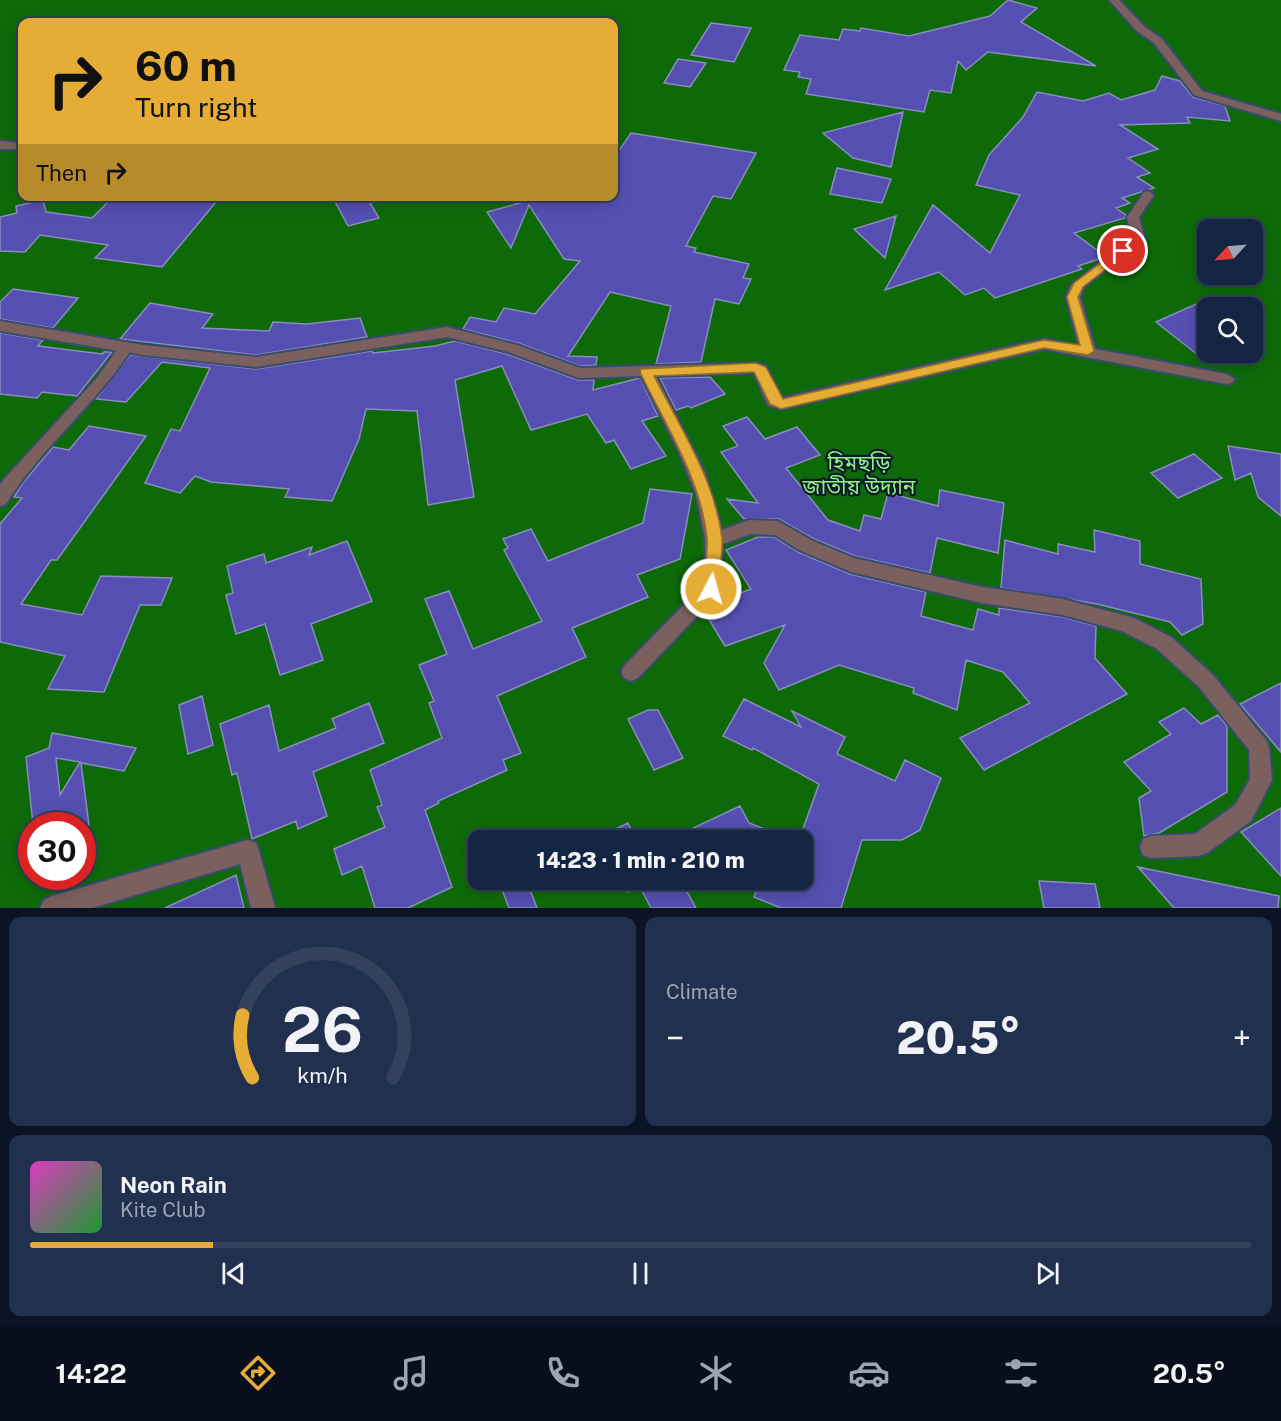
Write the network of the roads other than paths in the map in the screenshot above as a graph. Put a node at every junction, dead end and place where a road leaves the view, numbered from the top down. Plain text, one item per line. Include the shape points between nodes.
1 (1114, 0) edge
2 (1281, 118) edge
3 (0, 145) edge
4 (18, 146) edge
5 (1148, 195) dead end
6 (0, 327) edge
7 (126, 347) junction
8 (1088, 351) junction
9 (646, 372) junction
10 (1227, 379) dead end
11 (0, 499) edge
12 (715, 540) junction
13 (631, 672) dead end
14 (1151, 848) dead end
15 (52, 908) edge
16 (263, 908) edge

1 - 2 street via 1158,41 1198,93
3 - 4 street
5 - 8 street via 1133,217 1138,239 1078,285 1072,297
6 - 7 street
7 - 9 street via 256,362 447,332 512,348 579,373
7 - 11 street via 102,382 56,429
8 - 9 street via 1044,344 781,404 774,401 761,370 756,368
8 - 10 street
9 - 12 street via 701,484
12 - 13 street via 711,589
12 - 14 street via 750,528 778,528 851,565 981,595 1063,607 1127,624 1164,643 1206,681 1259,747 1261,780 1244,813 1199,844
15 - 16 street via 248,852

